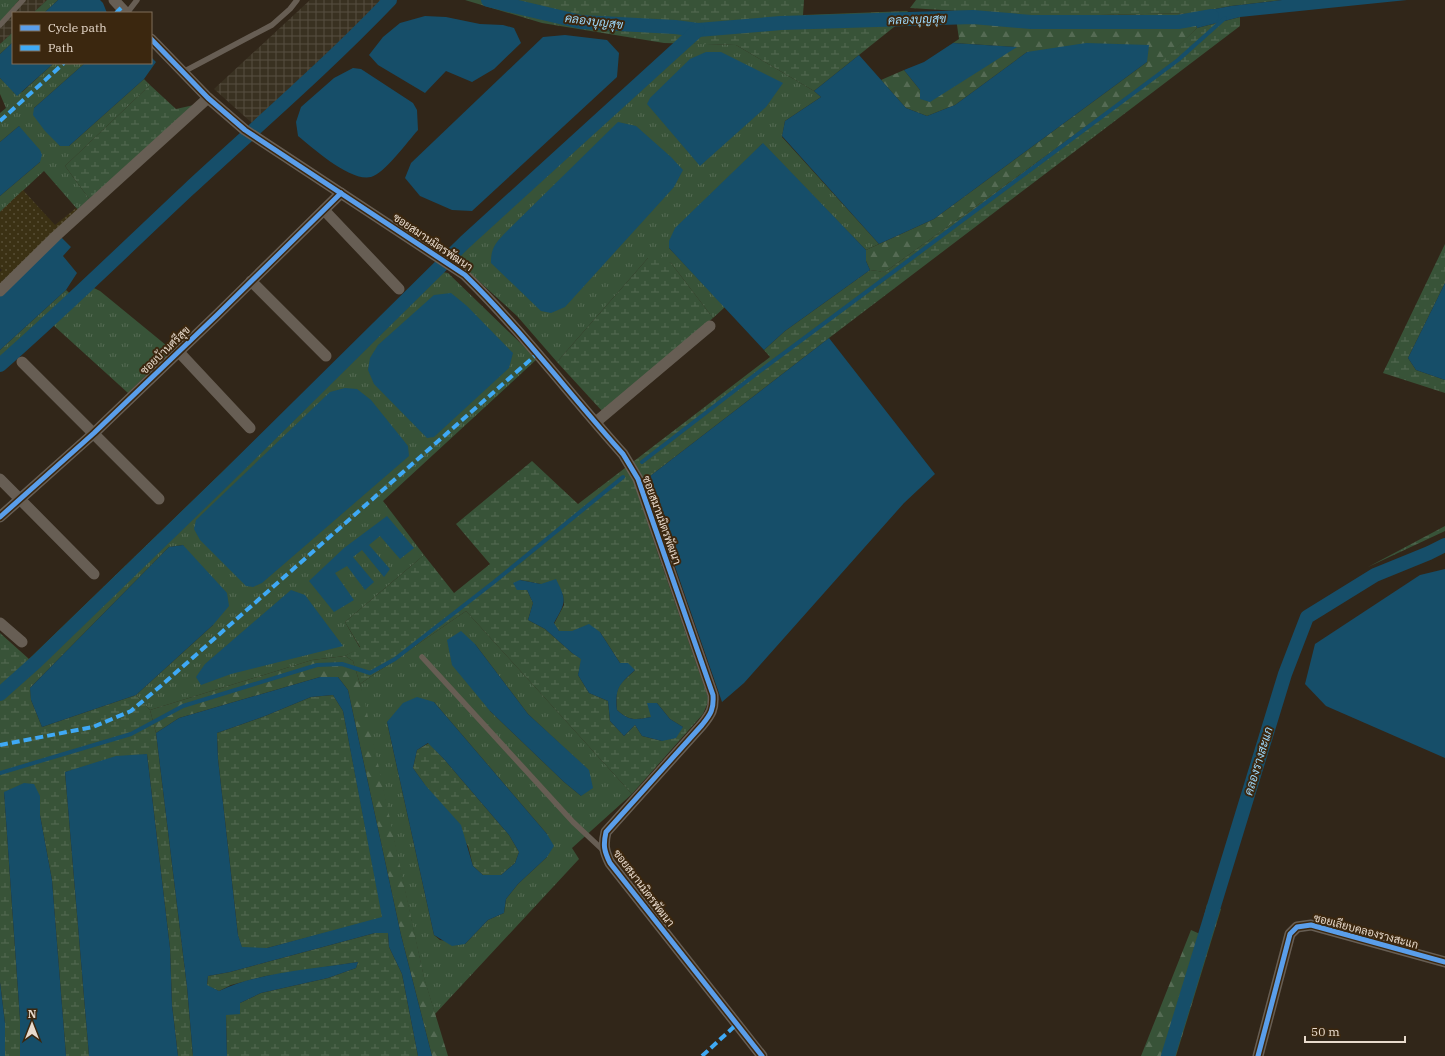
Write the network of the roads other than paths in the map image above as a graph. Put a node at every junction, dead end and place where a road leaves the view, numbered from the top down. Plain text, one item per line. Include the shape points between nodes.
1 (23, 0) edge
2 (114, 0) edge
3 (137, 0) edge
4 (297, 0) edge
5 (125, 12) edge
6 (127, 12) edge
7 (0, 25) edge
8 (152, 40) edge
9 (182, 72) junction
10 (208, 98) junction
11 (341, 193) junction
12 (324, 210) junction
13 (251, 281) junction
14 (399, 289) dead end
15 (0, 291) edge
16 (710, 326) dead end
17 (178, 351) junction
18 (326, 356) dead end
19 (22, 362) dead end
20 (596, 422) junction
21 (250, 428) dead end
22 (94, 433) junction
23 (0, 479) edge
24 (20, 498) junction
25 (159, 499) dead end
26 (0, 517) edge
27 (94, 574) dead end
28 (0, 623) edge
29 (22, 642) dead end
30 (422, 657) dead end
31 (605, 853) junction
32 (1445, 962) edge
33 (762, 1056) edge
34 (1258, 1056) edge

1 - 7 lane
2 - 5 street
3 - 6 lane
4 - 9 lane via 272,25
8 - 9 street, ซอยสมานมิตรพัฒนา
9 - 10 street, ซอยสมานมิตรพัฒนา
10 - 11 street, ซอยสมานมิตรพัฒนา via 249,133
10 - 15 street via 56,236
11 - 12 street, ซอยบ้านศรีสุข
11 - 20 street, ซอยสมานมิตรพัฒนา via 465,275 534,348
12 - 13 street, ซอยบ้านศรีสุข
12 - 14 street
13 - 17 street, ซอยบ้านศรีสุข
13 - 18 street
16 - 20 street
17 - 21 street
17 - 22 street, ซอยบ้านศรีสุข
19 - 22 street
20 - 31 street, ซอยสมานมิตรพัฒนา via 623,454 638,479 713,695 709,716 702,725 606,832 603,842
22 - 24 street, ซอยบ้านศรีสุข
22 - 25 street
23 - 24 street
24 - 26 street, ซอยบ้านศรีสุข
24 - 27 street
28 - 29 street
30 - 31 lane via 573,822
31 - 33 street, ซอยสมานมิตรพัฒนา via 610,863
32 - 34 street, ซอยเลียบคลองรางสะแก via 1311,925 1297,927 1290,934

